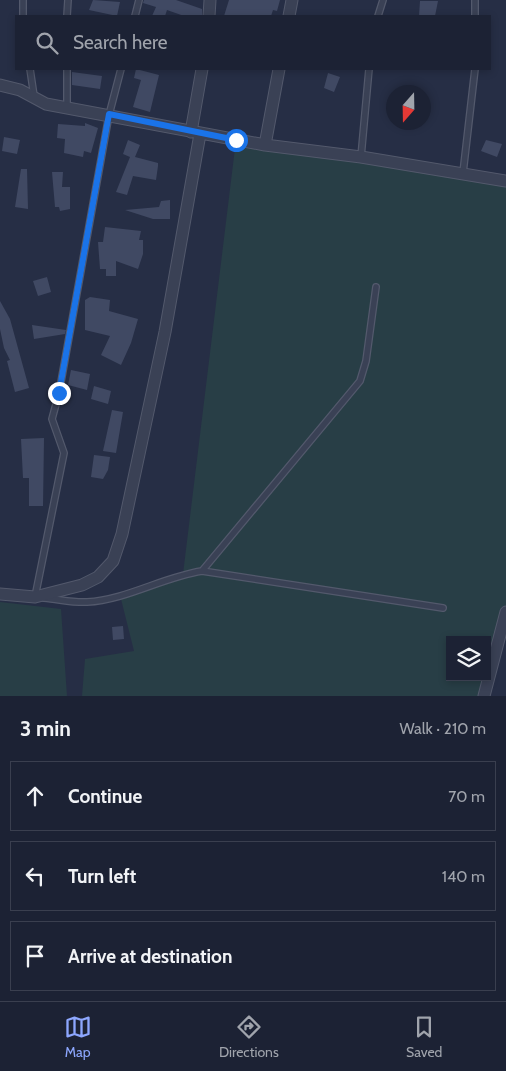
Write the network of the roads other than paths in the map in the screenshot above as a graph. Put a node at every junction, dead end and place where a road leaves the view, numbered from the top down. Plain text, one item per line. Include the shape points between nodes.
1 (23, 0) edge
2 (68, 0) edge
3 (139, 0) edge
4 (210, 0) edge
5 (292, 0) edge
6 (382, 0) edge
7 (475, 0) edge
8 (23, 15) edge
9 (67, 15) edge
10 (135, 15) edge
11 (209, 15) edge
12 (289, 15) edge
13 (378, 15) edge
14 (475, 15) edge
15 (30, 70) edge
16 (67, 70) edge
17 (121, 70) edge
18 (202, 70) edge
19 (279, 70) edge
20 (369, 70) edge
21 (475, 70) edge
22 (0, 85) edge
23 (35, 98) junction
24 (67, 108) junction
25 (109, 114) junction
26 (196, 133) junction
27 (265, 145) junction
28 (361, 157) junction
29 (463, 173) junction
30 (506, 181) edge
31 (376, 287) dead end
32 (202, 571) junction
33 (0, 594) edge
34 (35, 597) junction
35 (443, 608) dead end
36 (506, 612) edge
37 (484, 696) edge

1 - 8 lane
2 - 9 lane
3 - 10 lane
4 - 11 street
5 - 12 street
6 - 13 lane
7 - 14 lane
15 - 23 lane
16 - 24 lane
17 - 25 lane
18 - 26 street
19 - 27 street
20 - 28 lane
21 - 29 lane
22 - 23 street
23 - 24 street
24 - 25 street
25 - 26 street
25 - 34 lane via 52,419 64,453
26 - 27 street
26 - 34 street via 165,332 122,534 113,561 98,577 82,585
27 - 28 street
28 - 29 street
29 - 30 street
31 - 32 lane via 366,361 360,381
32 - 34 lane via 87,602
32 - 35 lane
33 - 34 street
36 - 37 street

